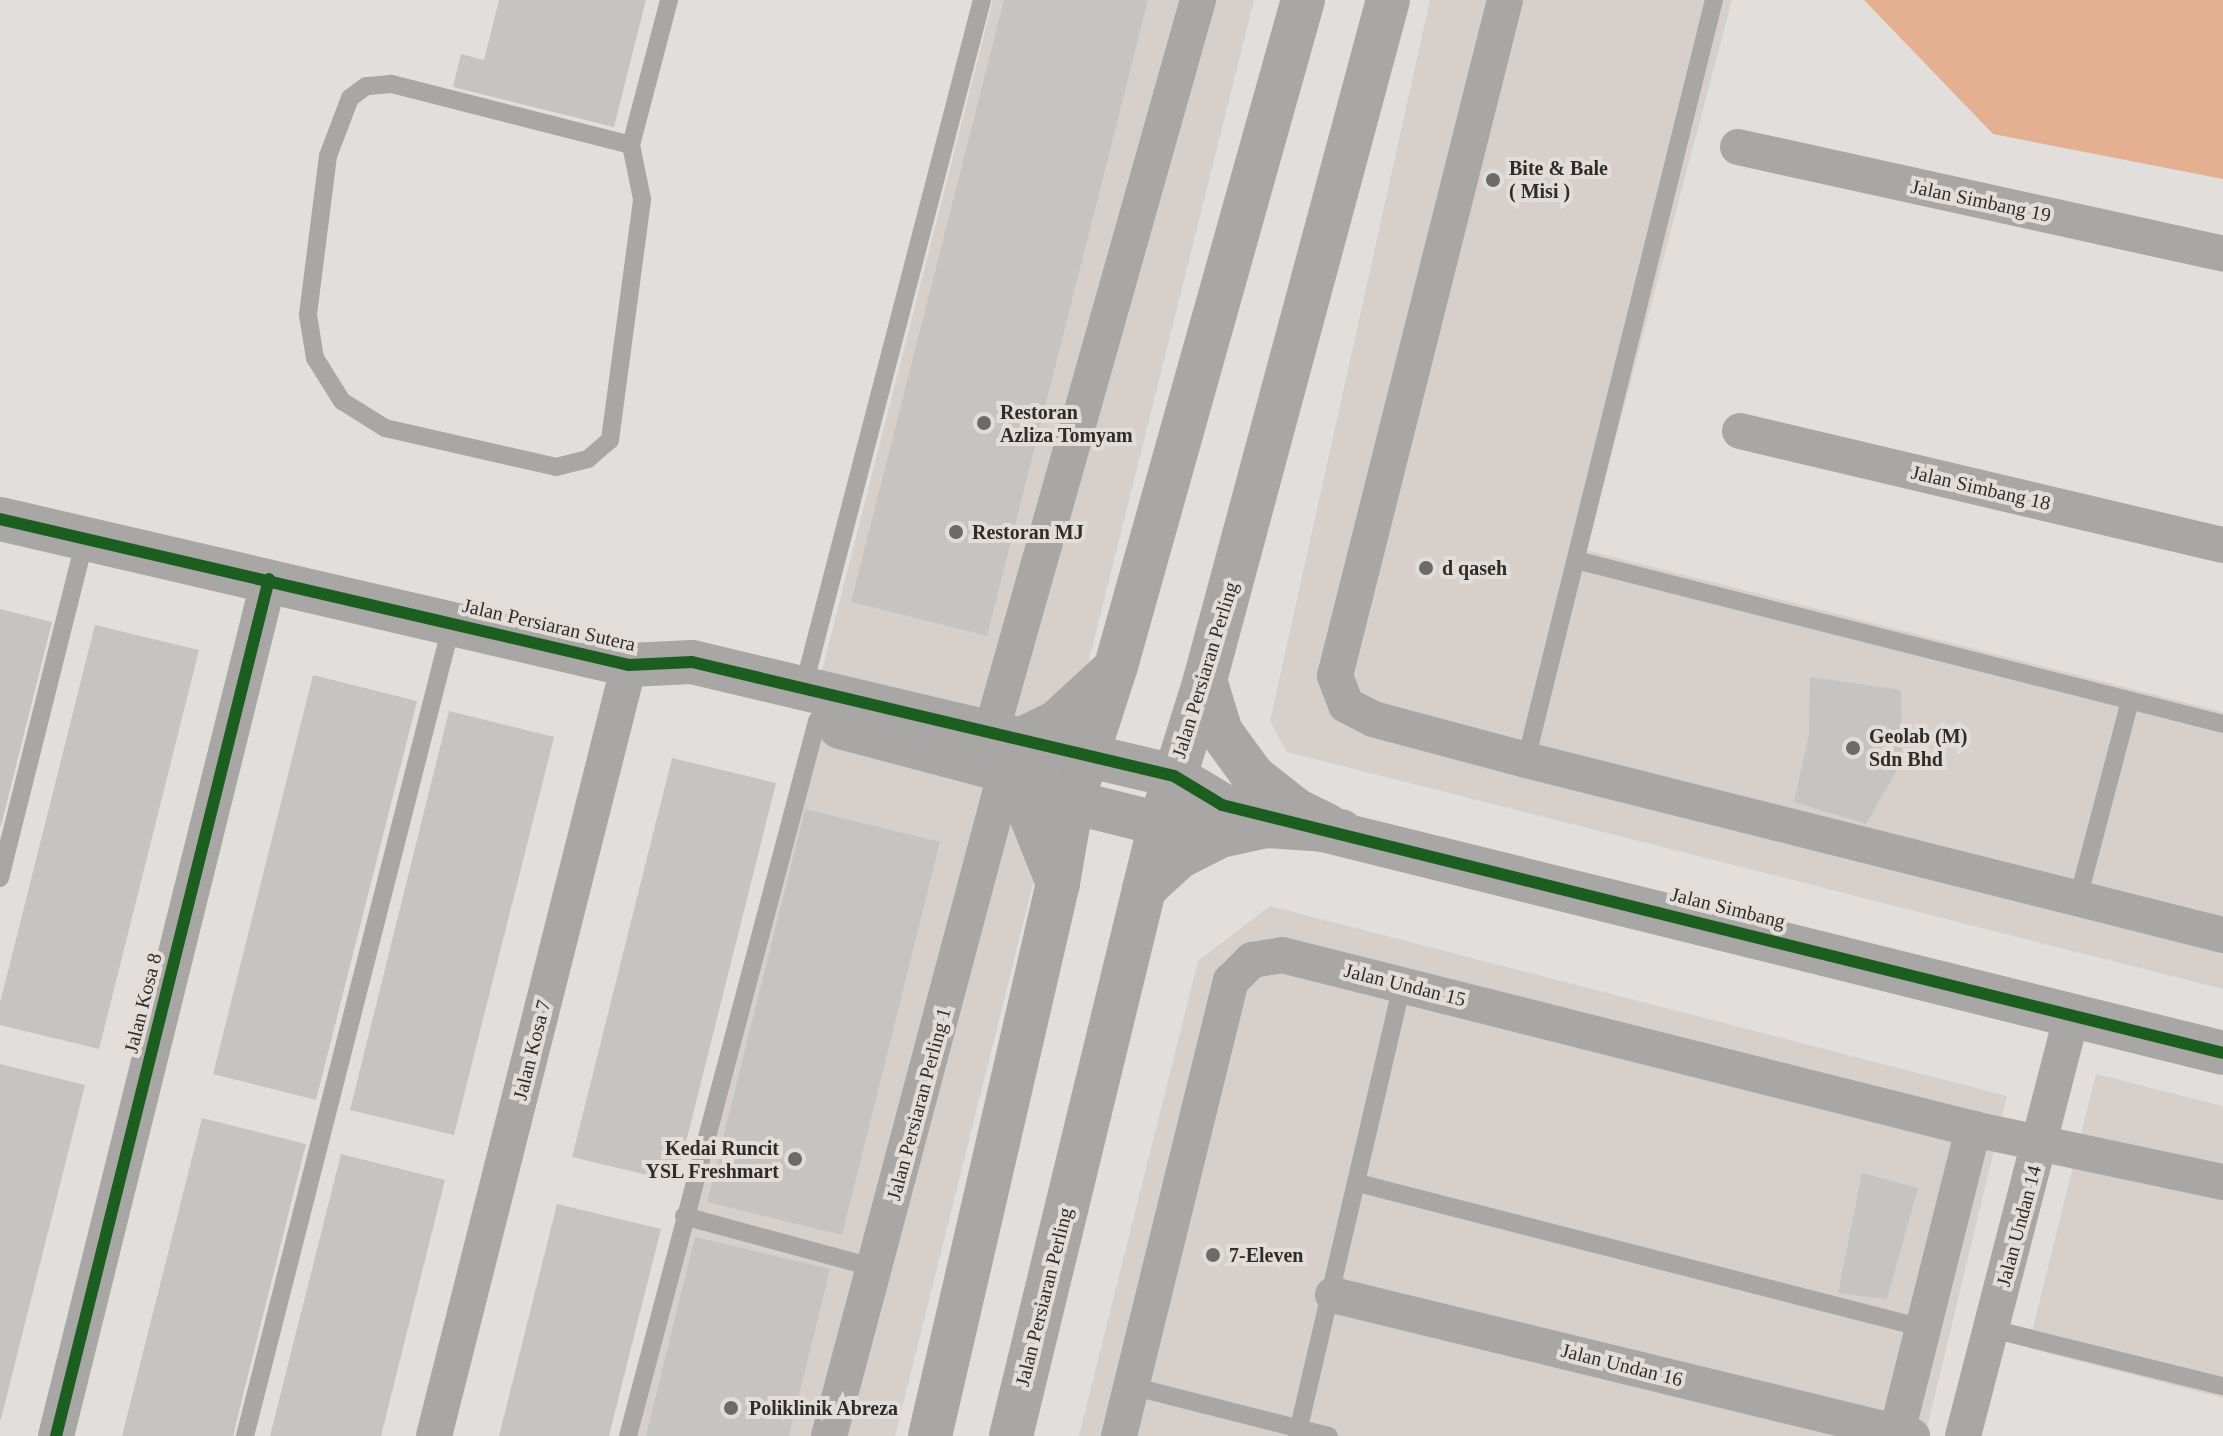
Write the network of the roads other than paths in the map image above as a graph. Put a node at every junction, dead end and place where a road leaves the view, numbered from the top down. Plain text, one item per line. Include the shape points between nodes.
1 (669, 0) edge
2 (982, 0) edge
3 (1198, 0) edge
4 (1388, 0) edge
5 (1505, 0) edge
6 (1714, 0) edge
7 (1295, 2) edge
8 (631, 145) junction
9 (1738, 147) dead end
10 (2223, 254) edge
11 (1740, 431) dead end
12 (0, 519) edge
13 (85, 540) junction
14 (2223, 545) edge
15 (1576, 560) junction
16 (269, 579) junction
17 (452, 623) junction
18 (641, 666) junction
19 (1116, 666) junction
20 (1205, 680) junction
21 (2130, 701) junction
22 (810, 705) junction
23 (2223, 724) edge
24 (1006, 748) junction
25 (1085, 755) junction
26 (1526, 760) junction
27 (1174, 776) junction
28 (1072, 802) junction
29 (1222, 805) junction
30 (1160, 824) junction
31 (1341, 831) junction
32 (0, 878) edge
33 (1058, 883) junction
34 (1144, 889) junction
35 (2078, 899) junction
36 (2223, 935) edge
37 (1402, 984) junction
38 (2072, 1016) junction
39 (2223, 1053) edge
40 (1973, 1129) junction
41 (2041, 1143) junction
42 (2223, 1182) edge
43 (1358, 1183) junction
44 (684, 1216) junction
45 (876, 1268) junction
46 (1333, 1295) junction
47 (1923, 1328) junction
48 (1992, 1329) junction
49 (1131, 1386) junction
50 (2223, 1386) edge
51 (1298, 1432) edge
52 (1902, 1435) edge
53 (56, 1436) edge
54 (245, 1436) edge
55 (434, 1436) edge
56 (628, 1436) edge
57 (829, 1436) edge
58 (930, 1436) edge
59 (1011, 1436) edge
60 (1119, 1436) edge
61 (1329, 1436) edge
62 (1963, 1436) edge

1 - 8 lane
2 - 22 lane
3 - 24 street, Jalan Persiaran Perling 1
4 - 20 main road, Jalan Persiaran Perling
5 - 26 street via 1335,676 1346,705 1373,719
6 - 15 lane
7 - 19 main road
8 - 8 lane via 642,199 610,440 588,459 556,467 385,428 342,401 315,358 308,315 328,156 350,98 366,86 391,84
9 - 10 street, Jalan Simbang 19
11 - 14 street, Jalan Simbang 18
12 - 13 street, Jalan Persiaran Sutera
13 - 16 street, Jalan Persiaran Sutera
13 - 32 lane
15 - 21 lane
15 - 26 lane
16 - 17 street, Jalan Persiaran Sutera
16 - 53 street, Jalan Kosa 8
17 - 18 street, Jalan Persiaran Sutera
17 - 54 lane
18 - 22 street, Jalan Persiaran Sutera via 681,687
18 - 55 street, Jalan Kosa 7
19 - 24 main road via 1090,697 1057,722
19 - 25 main road
20 - 27 main road, Jalan Persiaran Perling
20 - 31 main road via 1221,732 1253,776 1296,810
21 - 23 lane
21 - 35 lane
22 - 24 street, Jalan Persiaran Sutera
22 - 44 lane
24 - 25 street, Jalan Persiaran Sutera
24 - 28 street, Jalan Persiaran Sutera
24 - 33 main road
24 - 45 street, Jalan Persiaran Perling 1
25 - 27 street, Jalan Persiaran Sutera
25 - 28 main road
26 - 35 street
27 - 29 street, Jalan Persiaran Sutera
27 - 30 main road, Jalan Persiaran Perling
28 - 30 street, Jalan Persiaran Sutera
28 - 33 main road
29 - 30 street
29 - 31 street, Jalan Simbang
30 - 34 main road, Jalan Persiaran Perling
31 - 34 main road via 1266,826 1220,836 1179,857
31 - 38 street, Jalan Simbang
33 - 58 main road
34 - 59 main road, Jalan Persiaran Perling
35 - 36 street
37 - 40 street, Jalan Undan 15
37 - 43 lane
37 - 49 street, Jalan Undan 15 via 1282,955 1252,960 1231,981
38 - 39 street, Jalan Simbang
38 - 41 street, Jalan Undan 14
40 - 41 street, Jalan Undan 15
40 - 47 street
41 - 42 street
41 - 48 street, Jalan Undan 14
43 - 46 lane
43 - 47 lane
44 - 45 lane
44 - 56 lane
45 - 57 street, Jalan Persiaran Perling 1
46 - 51 lane
46 - 52 street, Jalan Undan 16
47 - 52 street
48 - 50 lane
48 - 62 street, Jalan Undan 14
49 - 51 lane
49 - 60 street, Jalan Undan 15
51 - 61 lane

